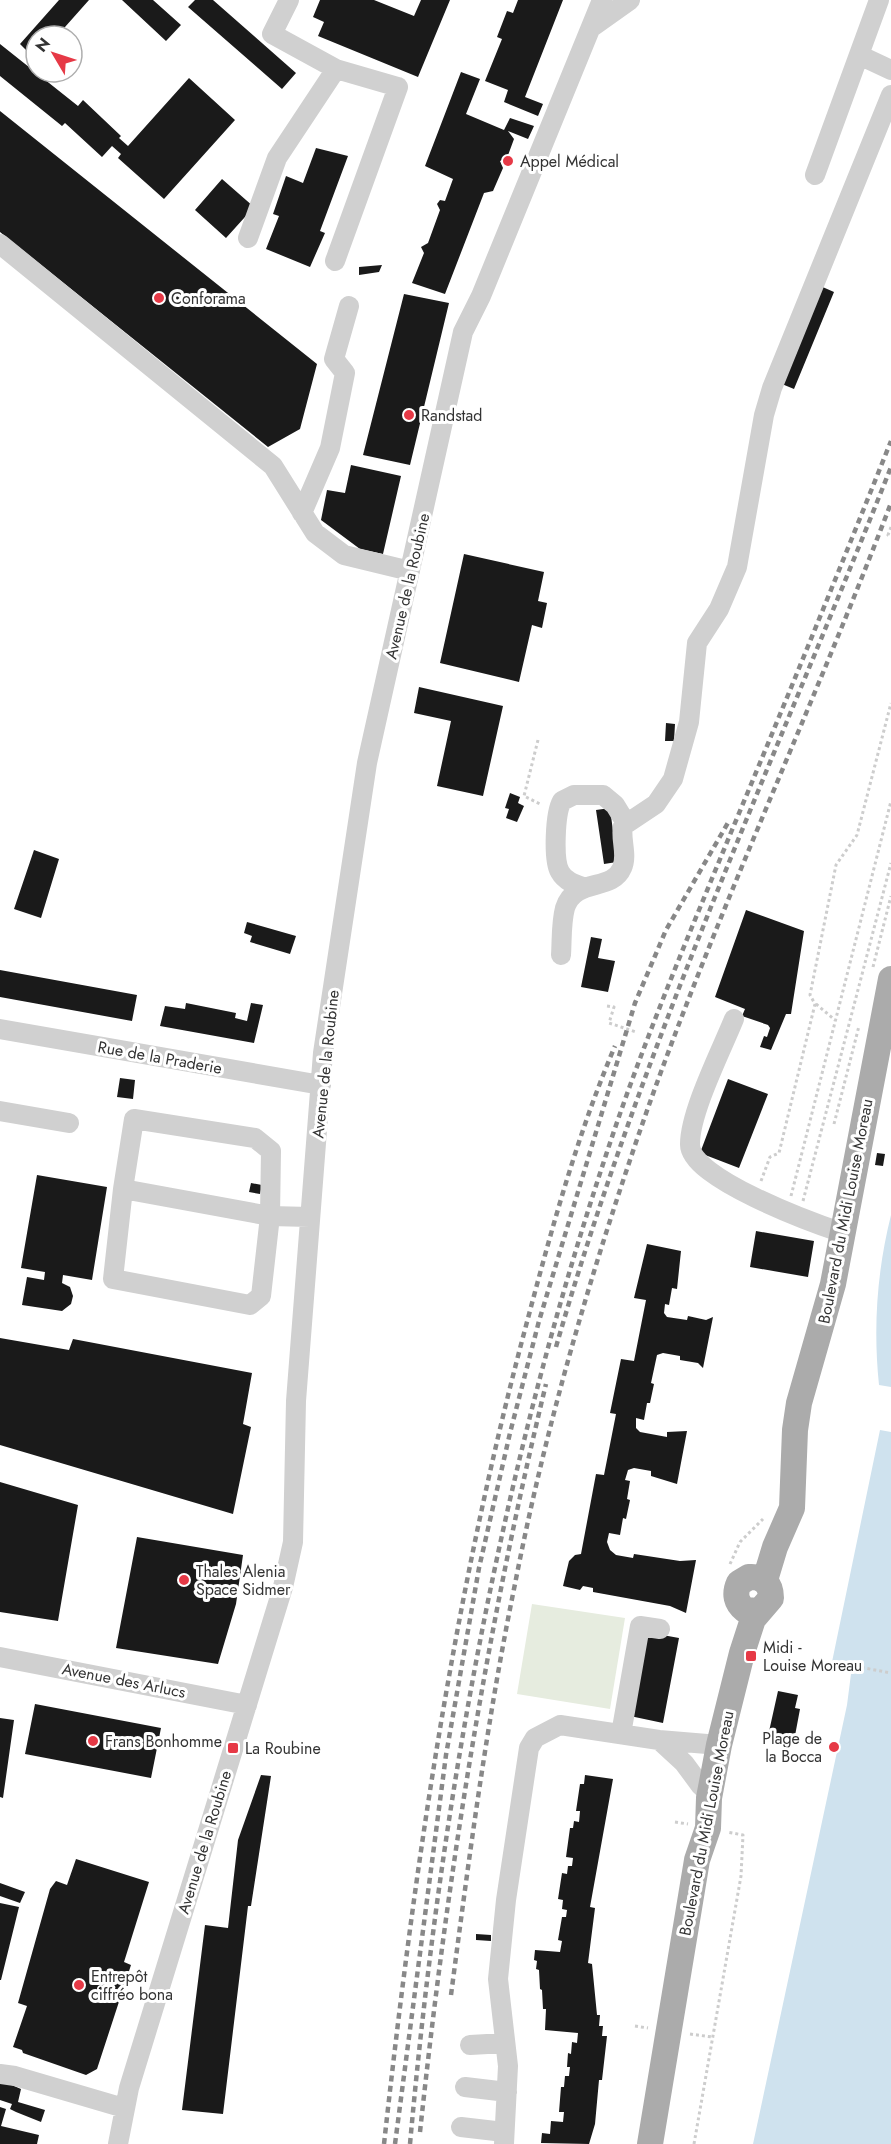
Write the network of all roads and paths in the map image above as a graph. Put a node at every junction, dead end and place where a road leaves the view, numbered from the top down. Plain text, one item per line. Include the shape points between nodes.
1 (290, 0) edge
2 (602, 0) edge
3 (630, 0) edge
4 (879, 0) edge
5 (592, 27) junction
6 (859, 55) junction
7 (336, 69) junction
8 (891, 70) edge
9 (891, 95) edge
10 (815, 176) dead end
11 (248, 238) dead end
12 (0, 244) edge
13 (335, 261) dead end
14 (350, 306) dead end
15 (302, 513) junction
16 (891, 527) edge
17 (891, 536) edge
18 (410, 571) junction
19 (891, 703) edge
20 (538, 740) dead end
21 (891, 801) edge
22 (559, 807) junction
23 (626, 823) junction
24 (891, 863) edge
25 (583, 887) junction
26 (561, 955) dead end
27 (891, 979) edge
28 (815, 1004) junction
29 (607, 1006) dead end
30 (734, 1019) dead end
31 (835, 1020) junction
32 (0, 1029) edge
33 (636, 1032) dead end
34 (321, 1085) junction
35 (0, 1111) edge
36 (69, 1123) dead end
37 (765, 1187) dead end
38 (123, 1189) junction
39 (784, 1194) dead end
40 (810, 1205) dead end
41 (270, 1215) junction
42 (310, 1217) junction
43 (843, 1233) junction
44 (660, 1629) dead end
45 (0, 1657) edge
46 (832, 1662) dead end
47 (891, 1673) edge
48 (247, 1705) junction
49 (621, 1734) junction
50 (659, 1740) junction
51 (715, 1745) junction
52 (701, 1786) junction
53 (743, 1835) dead end
54 (506, 2043) junction
55 (470, 2045) dead end
56 (0, 2074) edge
57 (465, 2087) dead end
58 (507, 2092) junction
59 (124, 2108) junction
60 (461, 2127) dead end
61 (504, 2138) edge
62 (118, 2144) edge
63 (641, 2144) edge
64 (650, 2144) edge
65 (694, 2144) edge

1 - 7 street via 272,34
2 - 5 street, Avenue de la Roubine
3 - 5 street
4 - 6 street
5 - 18 street, Avenue de la Roubine via 463,333
6 - 8 street
6 - 10 street
7 - 11 street via 277,158
7 - 13 street via 398,87
9 - 23 street via 772,388 738,567 719,609 697,643 689,722 673,779 656,804
12 - 15 street via 273,466
14 - 15 street via 334,358 345,373 330,448
15 - 18 street via 315,533 344,555
16 - 17 path
18 - 34 street, Avenue de la Roubine via 367,763
19 - 28 path via 857,835 836,865 810,995
20 - 22 path via 524,796 536,804
21 - 31 path
22 - 23 street via 574,795 597,793 610,799
22 - 25 street via 558,868 567,880
23 - 25 street via 621,834 622,869 611,880
24 - 40 path via 802,1205
25 - 26 street via 565,908
27 - 43 main road, Boulevard du Midi Louise Moreau
28 - 31 path
28 - 37 path via 778,1153 770,1157 760,1185
29 - 33 path via 614,1007 609,1023
30 - 43 street via 696,1116 690,1152 702,1167 746,1192 799,1218
31 - 39 path via 791,1202
32 - 34 street, Rue de la Praderie
34 - 42 street, Avenue de la Roubine
35 - 36 street
38 - 41 street
38 - 41 street via 134,1119 255,1138 271,1152
38 - 41 street via 113,1279 250,1305 261,1296
41 - 42 street
42 - 48 street, Avenue de la Roubine via 296,1401 292,1542 283,1587
43 - 51 main road, Boulevard du Midi Louise Moreau via 831,1294 799,1403 794,1477 779,1503 756,1570 758,1578 743,1579 736,1589 737,1601 752,1611
44 - 49 street via 640,1626
45 - 48 street, Avenue des Arlucs
46 - 47 path
48 - 59 street, Avenue de la Roubine
49 - 50 street
49 - 54 street via 560,1725 536,1738 529,1748 498,1979
50 - 51 street
50 - 52 street
51 - 52 main road, Boulevard du Midi Louise Moreau
51 - 64 main road, Boulevard du Midi Louise Moreau via 708,1828 697,1860
52 - 63 main road, Boulevard du Midi Louise Moreau via 655,2029
53 - 65 path via 741,1876
54 - 55 street
54 - 58 street
56 - 59 street
57 - 58 street
58 - 61 street
59 - 62 street, Avenue de la Roubine
60 - 61 street

